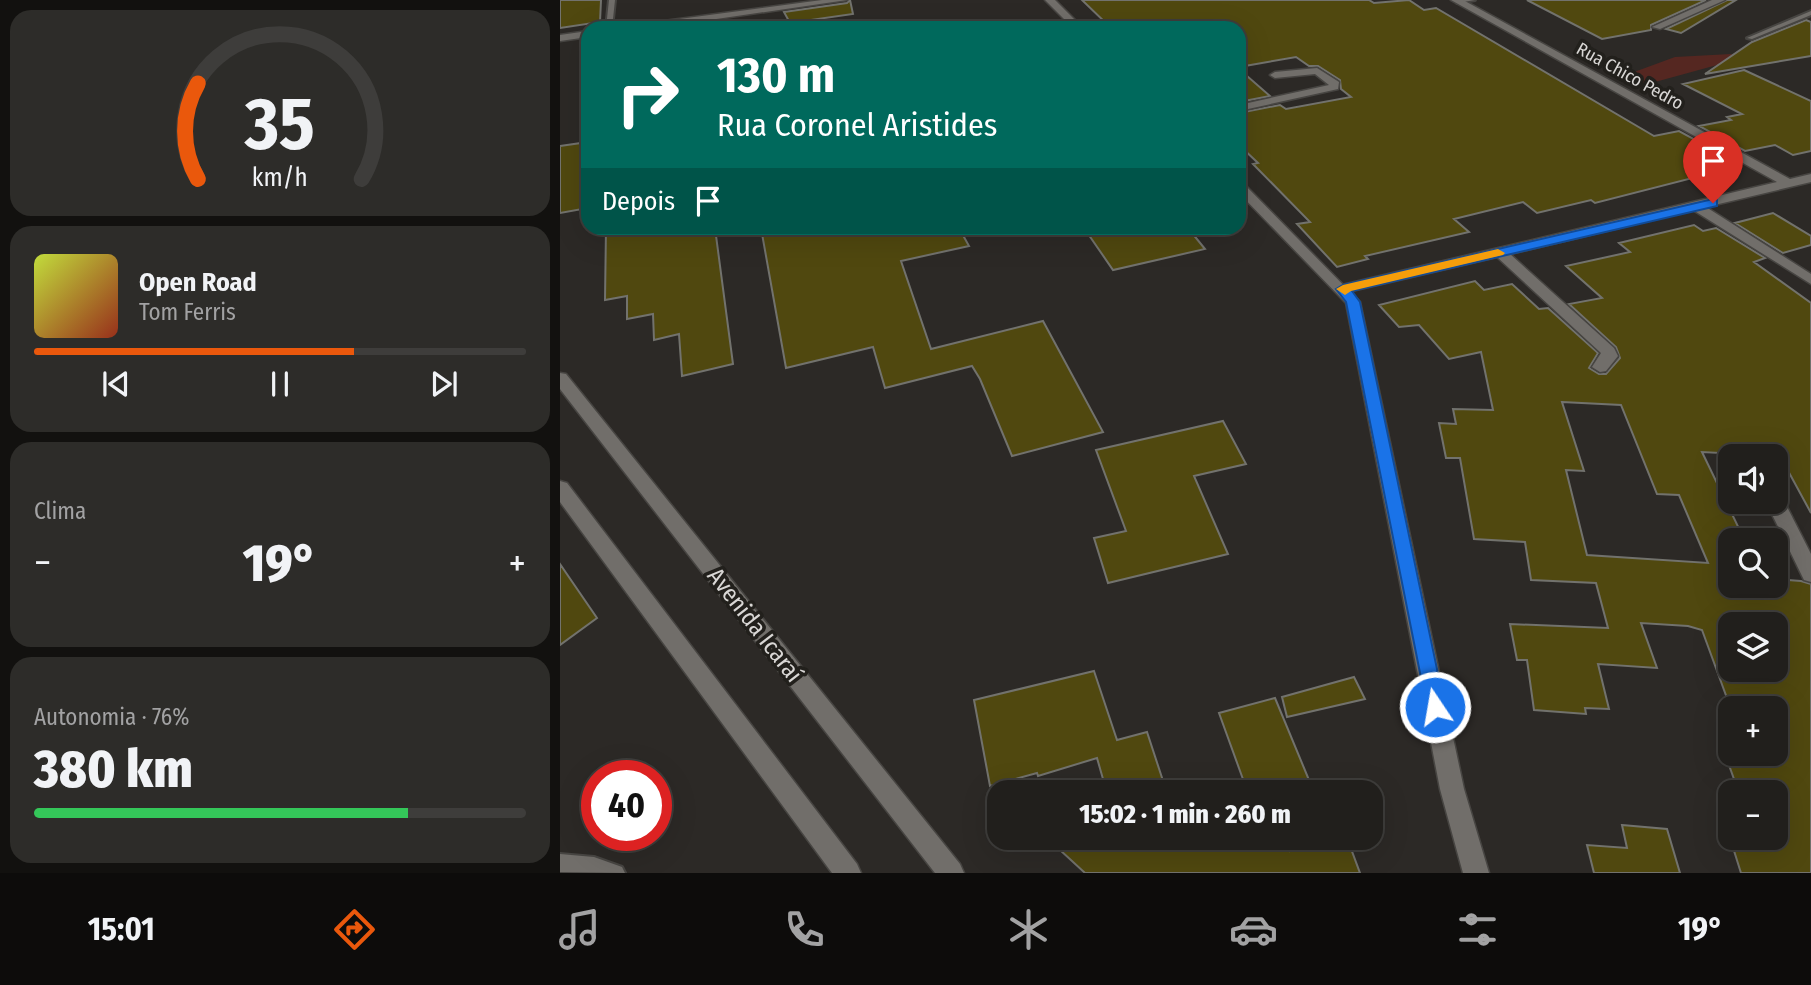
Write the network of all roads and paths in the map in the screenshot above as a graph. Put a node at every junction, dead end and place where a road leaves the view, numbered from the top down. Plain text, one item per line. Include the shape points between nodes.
1 (612, 0) edge
2 (842, 0) edge
3 (1050, 0) edge
4 (1472, 0) edge
5 (1720, 0) edge
6 (1458, 1) edge
7 (1811, 13) edge
8 (610, 21) edge
9 (686, 21) edge
10 (1071, 21) edge
11 (1657, 27) dead end
12 (581, 35) edge
13 (560, 38) edge
14 (1750, 38) dead end
15 (1275, 75) dead end
16 (1246, 107) edge
17 (1811, 178) edge
18 (1788, 183) junction
19 (1246, 193) edge
20 (1699, 206) junction
21 (1500, 252) junction
22 (1811, 280) edge
23 (1343, 289) junction
24 (1600, 367) dead end
25 (560, 378) edge
26 (560, 488) edge
27 (1781, 514) edge
28 (1811, 574) edge
29 (560, 863) edge
30 (616, 873) edge
31 (848, 873) edge
32 (951, 873) edge
33 (1476, 873) edge

1 - 8 lane
2 - 9 street
3 - 10 street
4 - 6 lane
5 - 11 street
6 - 18 street, Rua Chico Pedro
7 - 14 lane
12 - 13 street
15 - 16 street via 1317,71 1335,84
17 - 18 street
18 - 20 street
19 - 23 street
20 - 21 street
20 - 22 street
21 - 23 street
21 - 24 street via 1608,351 1610,356
23 - 33 street via 1353,302 1452,789
25 - 32 street, Avenida Icaraí
26 - 31 street
27 - 28 street
29 - 30 lane

